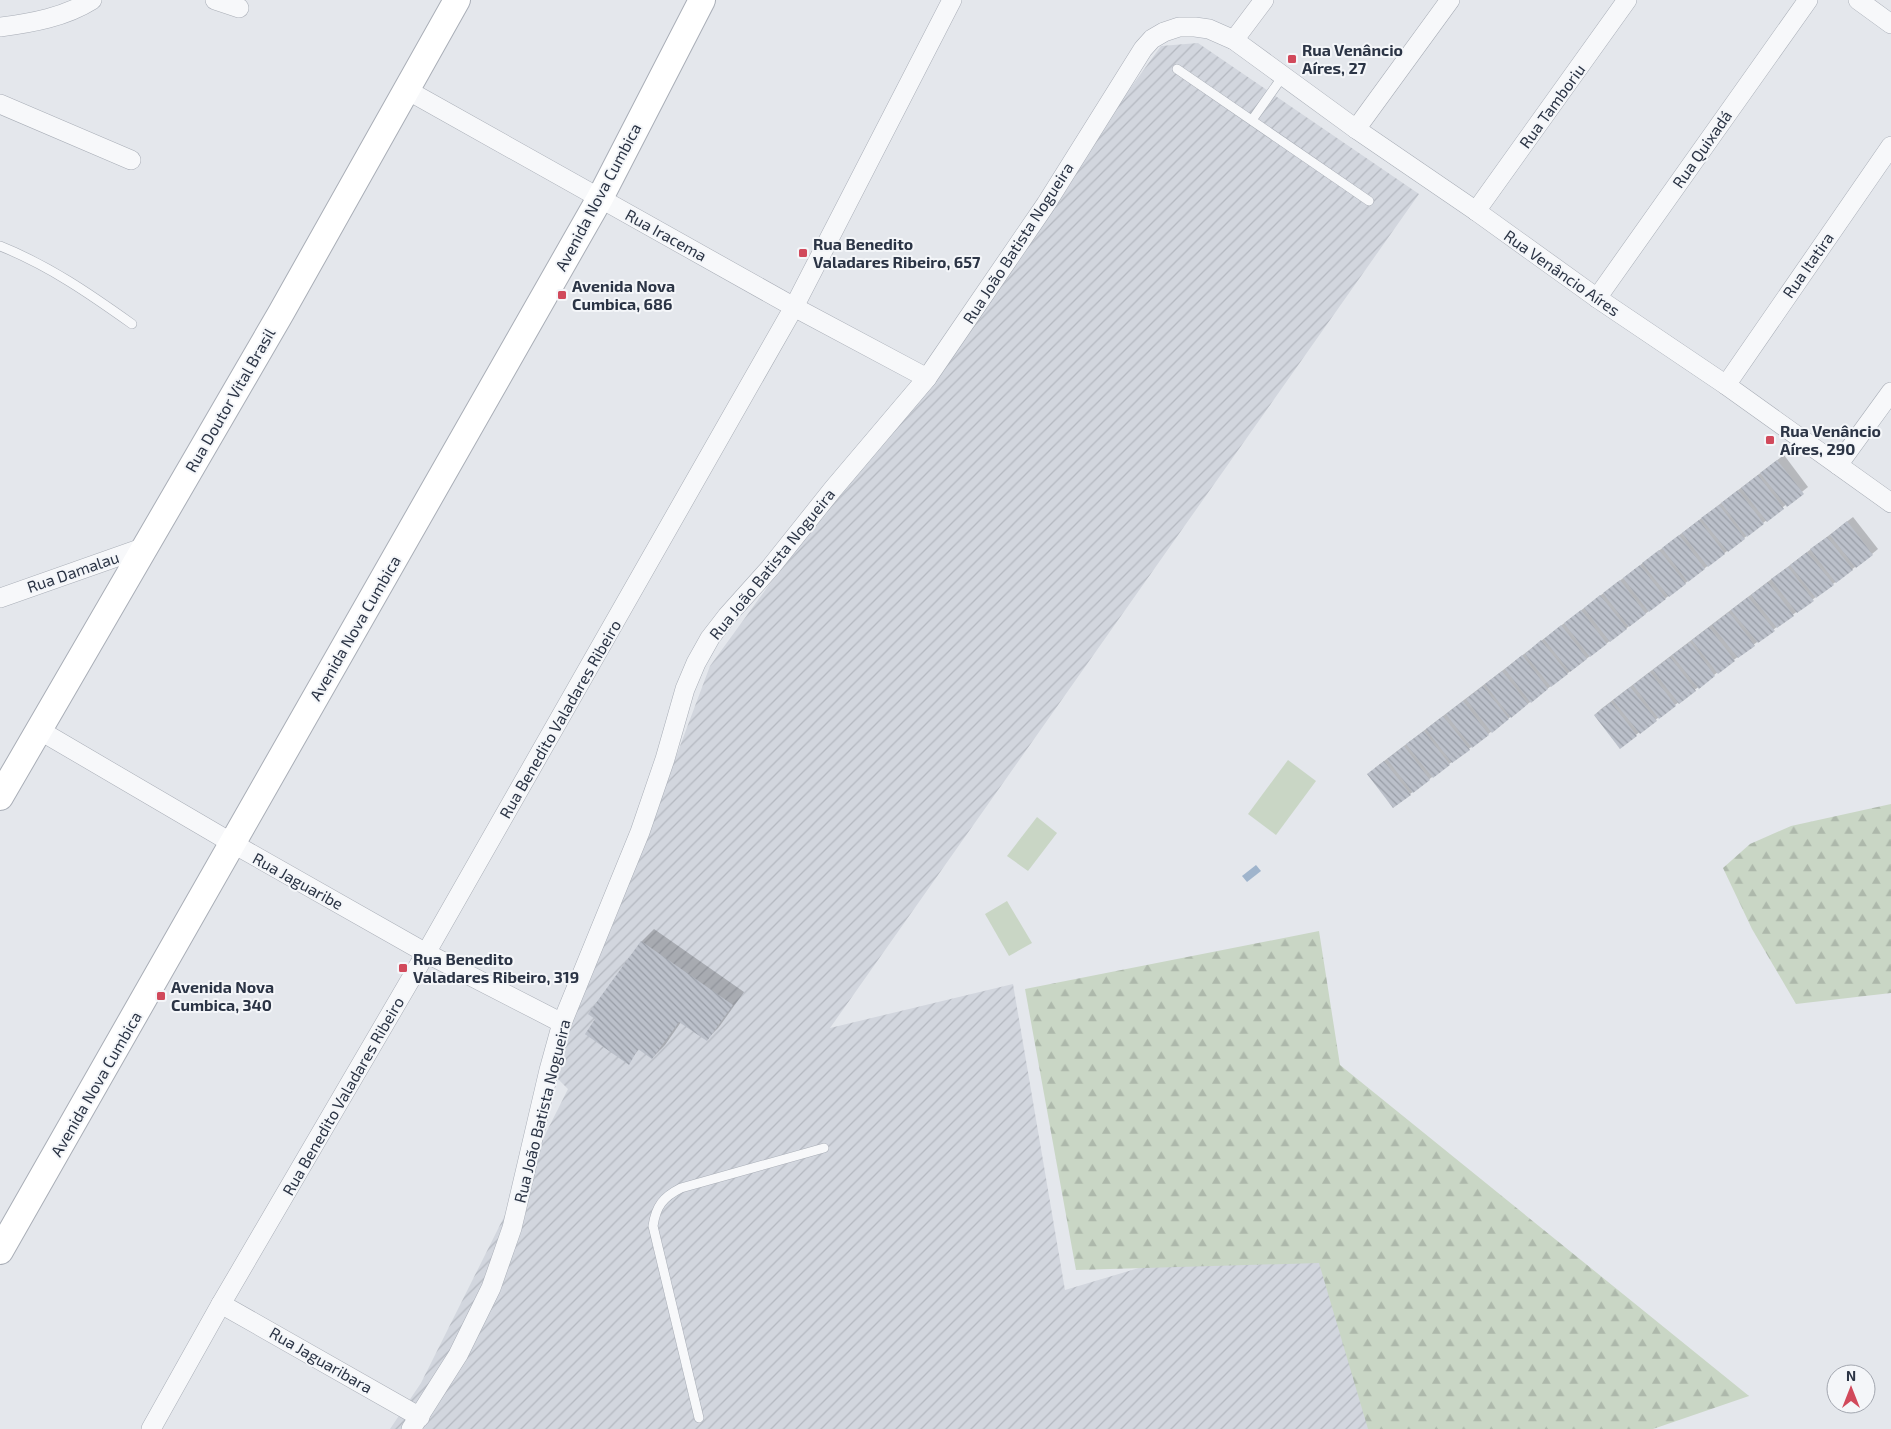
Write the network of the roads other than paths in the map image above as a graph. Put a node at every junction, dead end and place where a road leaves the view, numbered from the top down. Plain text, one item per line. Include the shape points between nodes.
1 (92, 0) edge
2 (215, 0) edge
3 (457, 0) edge
4 (702, 0) edge
5 (952, 0) edge
6 (1264, 0) edge
7 (1450, 0) edge
8 (1627, 0) edge
9 (1808, 0) edge
10 (1858, 0) edge
11 (238, 8) dead end
12 (1891, 24) edge
13 (0, 27) edge
14 (1234, 40) junction
15 (1177, 69) dead end
16 (1283, 76) junction
17 (407, 90) junction
18 (0, 104) edge
19 (1252, 120) junction
20 (1356, 129) junction
21 (1891, 146) edge
22 (131, 160) dead end
23 (600, 198) junction
24 (1369, 201) dead end
25 (1476, 211) junction
26 (0, 246) edge
27 (1597, 298) junction
28 (794, 307) junction
29 (132, 324) dead end
30 (927, 378) junction
31 (1726, 384) junction
32 (1891, 392) edge
33 (1838, 466) junction
34 (1891, 504) edge
35 (145, 547) junction
36 (0, 598) edge
37 (39, 730) junction
38 (0, 797) edge
39 (232, 843) junction
40 (426, 953) junction
41 (562, 1023) junction
42 (824, 1148) dead end
43 (0, 1251) edge
44 (221, 1304) junction
45 (699, 1418) dead end
46 (415, 1423) edge
47 (151, 1429) edge

1 - 13 street via 68,12 31,23
2 - 11 street
3 - 17 street, Rua Doutor Vital Brasil
4 - 23 street, Avenida Nova Cumbica
5 - 28 street, Rua Benedito Valadares Ribeiro
6 - 14 street
7 - 20 street
8 - 25 street, Rua Tamboriu
9 - 27 street, Rua Quixadá
10 - 12 street
14 - 16 street, Rua Venâncio Aíres
14 - 30 street, Rua João Batista Nogueira via 1209,29 1195,27 1179,27 1152,39 1046,204
15 - 19 lane
16 - 19 lane
16 - 20 street, Rua Venâncio Aíres
17 - 23 street, Rua Iracema
17 - 35 street, Rua Doutor Vital Brasil
18 - 22 street
19 - 24 lane
20 - 25 street, Rua Venâncio Aíres
21 - 31 street, Rua Itatira
23 - 28 street, Rua Iracema
23 - 39 street, Avenida Nova Cumbica
25 - 27 street, Rua Venâncio Aíres
26 - 29 lane via 24,255 75,284
27 - 31 street, Rua Venâncio Aíres
28 - 30 street, Rua Iracema
28 - 40 street, Rua Benedito Valadares Ribeiro
30 - 41 street, Rua João Batista Nogueira via 710,638 685,689 640,832
31 - 33 street, Rua Venâncio Aíres
32 - 33 street
33 - 34 street, Rua Venâncio Aíres
35 - 36 street, Rua Damalau
35 - 37 street, Rua Doutor Vital Brasil
37 - 38 street, Rua Doutor Vital Brasil
37 - 39 street, Rua Jaguaribe
39 - 40 street, Rua Jaguaribe
39 - 43 street, Avenida Nova Cumbica
40 - 41 street, Rua Jaguaribe
40 - 44 street, Rua Benedito Valadares Ribeiro
41 - 46 street, Rua João Batista Nogueira via 512,1228 494,1279 458,1356
42 - 45 lane via 681,1188 668,1195 655,1214 653,1226
44 - 46 street, Rua Jaguaribara
44 - 47 street, Rua Benedito Valadares Ribeiro

